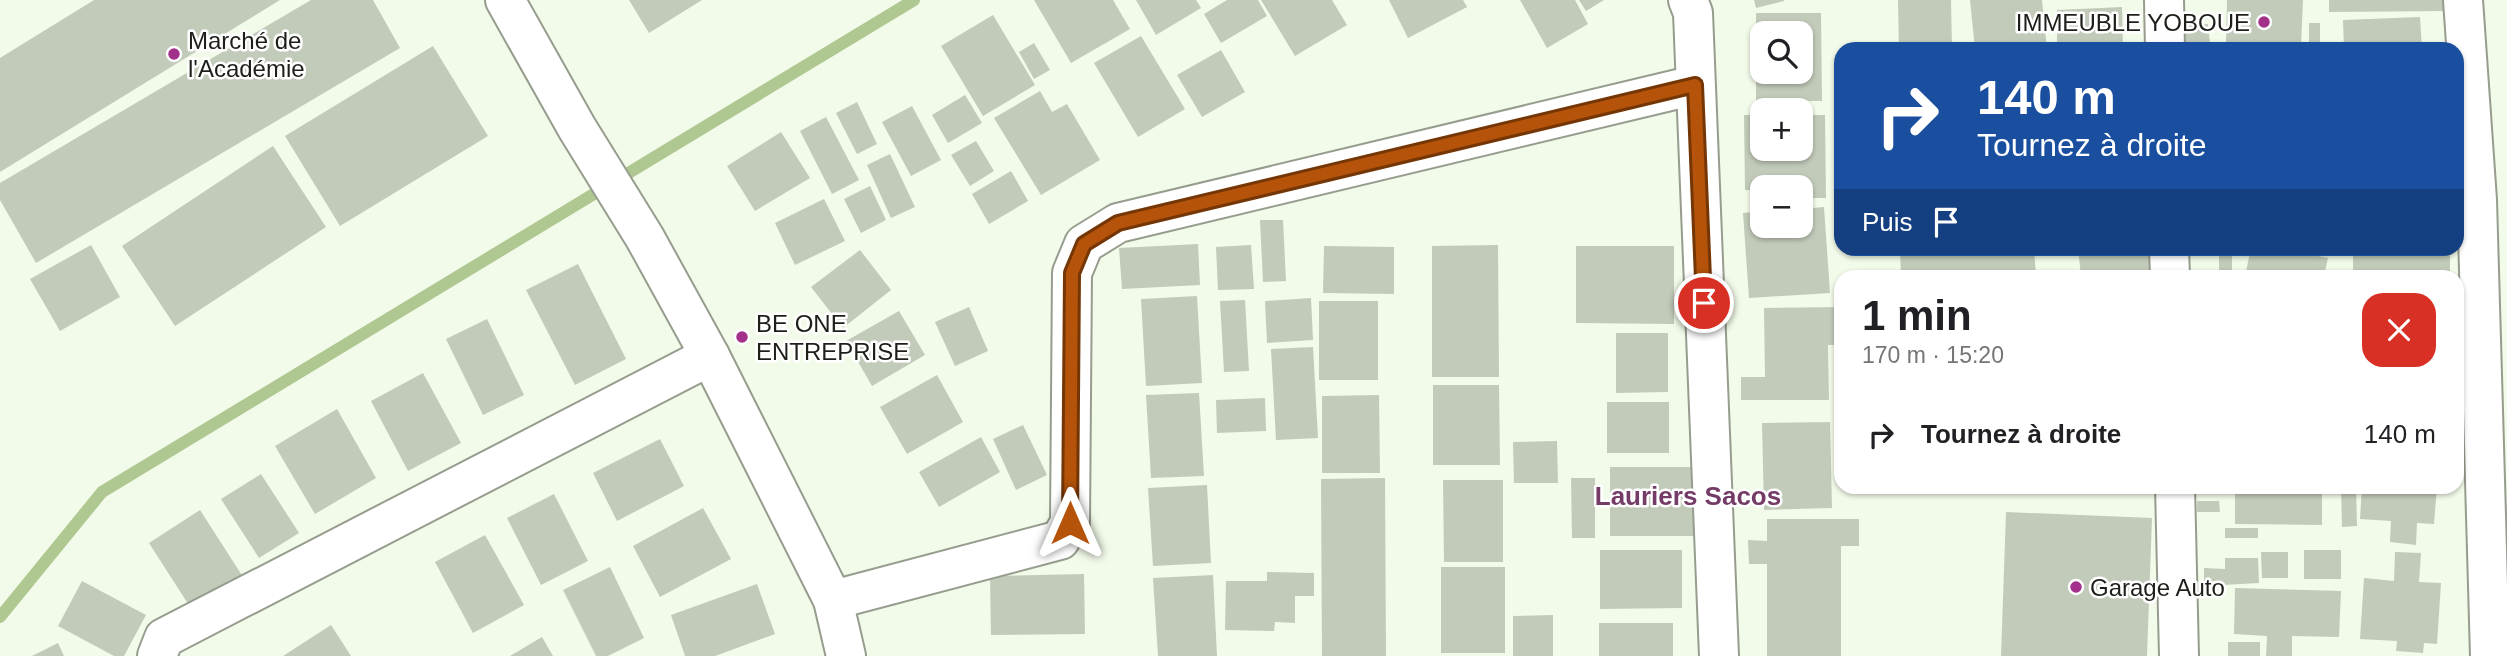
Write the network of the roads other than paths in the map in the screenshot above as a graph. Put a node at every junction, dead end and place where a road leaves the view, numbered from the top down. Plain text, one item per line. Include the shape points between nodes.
1 (505, 0) edge
2 (1688, 0) edge
3 (2164, 0) edge
4 (2463, 0) edge
5 (2165, 42) edge
6 (1695, 85) junction
7 (710, 356) junction
8 (2175, 494) edge
9 (833, 600) junction
10 (158, 656) edge
11 (846, 656) edge
12 (1719, 656) edge
13 (2179, 656) edge
14 (2490, 656) edge

1 - 7 street
2 - 6 street via 1693,13
3 - 5 street
4 - 14 street via 2477,200
6 - 9 street via 1118,223 1084,244 1072,273 1070,523 1060,540
6 - 12 street
7 - 9 street
7 - 10 street via 164,638
8 - 13 street
9 - 11 street

